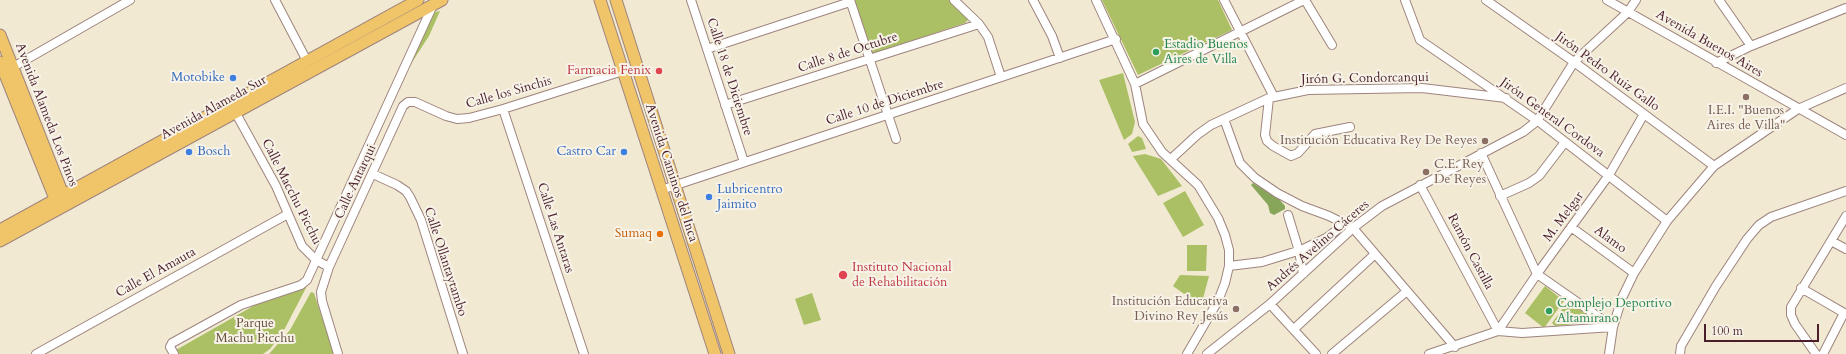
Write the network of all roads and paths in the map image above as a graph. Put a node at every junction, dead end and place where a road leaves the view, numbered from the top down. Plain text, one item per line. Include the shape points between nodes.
1 (130, 0) edge
2 (275, 0) edge
3 (418, 0) edge
4 (600, 0) edge
5 (616, 0) edge
6 (691, 0) edge
7 (954, 0) edge
8 (1033, 0) edge
9 (1096, 0) edge
10 (1224, 0) edge
11 (1304, 0) edge
12 (1405, 0) edge
13 (1486, 0) edge
14 (1607, 0) edge
15 (1636, 0) edge
16 (1719, 0) edge
17 (850, 1) edge
18 (438, 3) edge
19 (1846, 8) edge
20 (1628, 12) junction
21 (979, 24) junction
22 (1240, 32) junction
23 (0, 35) edge
24 (1116, 39) junction
25 (1332, 45) dead end
26 (1751, 46) junction
27 (707, 49) junction
28 (1060, 58) junction
29 (869, 59) junction
30 (307, 61) junction
31 (1574, 62) junction
32 (1716, 63) junction
33 (6, 68) edge
34 (623, 71) junction
35 (1001, 77) junction
36 (1135, 84) junction
37 (1846, 88) edge
38 (1272, 97) junction
39 (1506, 98) junction
40 (726, 105) junction
41 (403, 106) joint
42 (233, 108) junction
43 (503, 109) junction
44 (1798, 109) junction
45 (1644, 114) junction
46 (888, 115) junction
47 (1224, 119) junction
48 (1537, 120) junction
49 (1350, 127) dead end
50 (1846, 136) edge
51 (896, 139) dead end
52 (1565, 142) junction
53 (1482, 153) junction
54 (1171, 159) junction
55 (744, 162) junction
56 (1714, 166) junction
57 (373, 174) junction
58 (1609, 175) junction
59 (675, 185) junction
60 (1420, 185) junction
61 (661, 190) junction
62 (1846, 191) edge
63 (1500, 196) junction
64 (61, 202) junction
65 (288, 214) junction
66 (1288, 215) dead end
67 (1846, 216) edge
68 (1667, 221) junction
69 (1345, 224) junction
70 (1571, 227) junction
71 (1353, 228) junction
72 (0, 230) edge
73 (0, 241) edge
74 (1831, 241) junction
75 (1846, 249) edge
76 (1299, 251) junction
77 (1375, 254) junction
78 (316, 260) junction
79 (1229, 266) junction
80 (330, 267) junction
81 (1634, 273) junction
82 (1303, 274) junction
83 (1537, 274) junction
84 (1801, 288) junction
85 (1407, 291) junction
86 (1270, 304) junction
87 (1845, 314) edge
88 (1613, 327) junction
89 (1294, 329) junction
90 (1498, 331) junction
91 (1455, 347) junction
92 (36, 354) edge
93 (174, 354) edge
94 (338, 354) edge
95 (463, 354) edge
96 (584, 354) edge
97 (715, 354) edge
98 (729, 354) edge
99 (1187, 354) edge
100 (1207, 354) edge
101 (1316, 354) edge
102 (1332, 354) edge
103 (1432, 354) edge
104 (1608, 354) edge
105 (1680, 354) edge
106 (1816, 354) edge
107 (1823, 354) edge

1 - 33 street
2 - 30 street
3 - 30 main road, Avenida Alameda Sur
4 - 34 main road, Avenida Caminos del Inca
5 - 59 main road, Avenida Caminos del Inca
6 - 27 street, Calle 18 de Diciembre
7 - 21 street
8 - 28 street via 1052,36
9 - 24 street
10 - 22 street
11 - 22 street
11 - 25 street
12 - 39 street, Jirón General Cordova via 1420,40
13 - 31 street, Jirón Pedro Ruiz Gallo
14 - 20 street, Avenida Buenos Aires
15 - 20 street, Andrés Avelino Cáceres
16 - 26 street
17 - 27 street
17 - 29 street
18 - 42 main road, Avenida Alameda Sur
18 - 78 street
19 - 26 street
20 - 31 street, Andrés Avelino Cáceres
20 - 32 street, Avenida Buenos Aires
21 - 29 street, Calle 8 de Octubre
21 - 35 street via 988,37
22 - 36 street
22 - 38 street
23 - 33 main road, Avenida Alameda Los Pinos
24 - 28 street, Calle 10 de Diciembre
24 - 36 street
26 - 32 street
27 - 40 street, Calle 18 de Diciembre
28 - 35 street, Calle 10 de Diciembre
29 - 40 street, Calle 8 de Octubre
29 - 46 street
30 - 42 main road, Avenida Alameda Sur
31 - 45 street, Jirón Pedro Ruiz Gallo
31 - 48 street, Andrés Avelino Cáceres
32 - 44 street, Avenida Buenos Aires
33 - 64 main road, Avenida Alameda Los Pinos
34 - 43 street, Calle los Sinchis
34 - 61 main road, Avenida Caminos del Inca
35 - 46 street, Calle 10 de Diciembre
36 - 54 street via 1143,124 1162,152
37 - 44 street
38 - 39 street, Jirón G. Condorcanqui via 1308,90 1422,88
38 - 47 street, Jirón G. Condorcanqui
38 - 49 street via 1265,135 1273,146 1291,156 1298,153 1315,134
39 - 48 street, Jirón General Cordova
40 - 55 street, Calle 18 de Diciembre
41 - 43 street, Calle los Sinchis via 408,102 415,102 457,119
41 - 57 street, Calle Antarqui
42 - 64 main road, Avenida Alameda Sur
42 - 65 street, Calle Macchu Picchu via 276,186
43 - 96 street, Calle Las Antaras
44 - 50 street, Avenida Buenos Aires
44 - 56 street
45 - 56 street, Jirón Pedro Ruiz Gallo
45 - 58 street, M. Melgar
46 - 51 street
46 - 55 street, Calle 10 de Diciembre
47 - 54 street, Jirón G. Condorcanqui via 1197,135
47 - 69 street via 1240,163 1255,178 1302,206
48 - 52 street, Jirón General Cordova
48 - 53 street, Andrés Avelino Cáceres via 1523,132
52 - 58 street, Jirón General Cordova
52 - 63 street via 1539,176
53 - 60 street, Andrés Avelino Cáceres
53 - 63 street
54 - 79 street via 1198,185 1218,218 1225,235
55 - 59 street, Calle 10 de Diciembre
56 - 68 street
57 - 80 street, Calle Antarqui
57 - 95 street, Calle Ollantaytambo via 397,185 410,197 421,220
58 - 68 street, Jirón General Cordova
58 - 70 street, M. Melgar
59 - 61 street, Calle 10 de Diciembre
59 - 98 main road, Avenida Caminos del Inca
60 - 71 street, Andrés Avelino Cáceres via 1382,206
60 - 90 street, Ramón Castilla
61 - 97 main road, Avenida Caminos del Inca
62 - 105 street via 1771,217 1759,224 1716,286 1681,346
63 - 83 street
64 - 72 main road, Avenida Alameda Sur
64 - 73 main road, Avenida Alameda Sur
65 - 78 street, Calle Macchu Picchu via 302,246
65 - 92 street, Calle El Amauta
66 - 76 street
67 - 74 street
68 - 81 street
69 - 71 street
69 - 76 street via 1326,238
70 - 81 street, Alamo
70 - 83 street, M. Melgar
71 - 77 street
71 - 82 street, Andrés Avelino Cáceres
74 - 75 street
74 - 84 street
76 - 79 street via 1262,262
76 - 82 street
77 - 85 street
77 - 89 street
78 - 80 street, Calle Macchu Picchu
78 - 93 street via 307,280 301,285 234,309 172,343 170,347
79 - 99 street via 1218,301
80 - 94 street via 321,292
81 - 88 street via 1622,298
82 - 86 street, Andrés Avelino Cáceres
83 - 88 street
83 - 90 street, M. Melgar
84 - 87 street
84 - 106 street via 1791,307 1791,315
85 - 91 street
85 - 102 street
86 - 89 street
86 - 100 street, Andrés Avelino Cáceres
87 - 107 street
88 - 90 street via 1522,333
88 - 104 street
89 - 101 street
90 - 91 street
91 - 103 street

